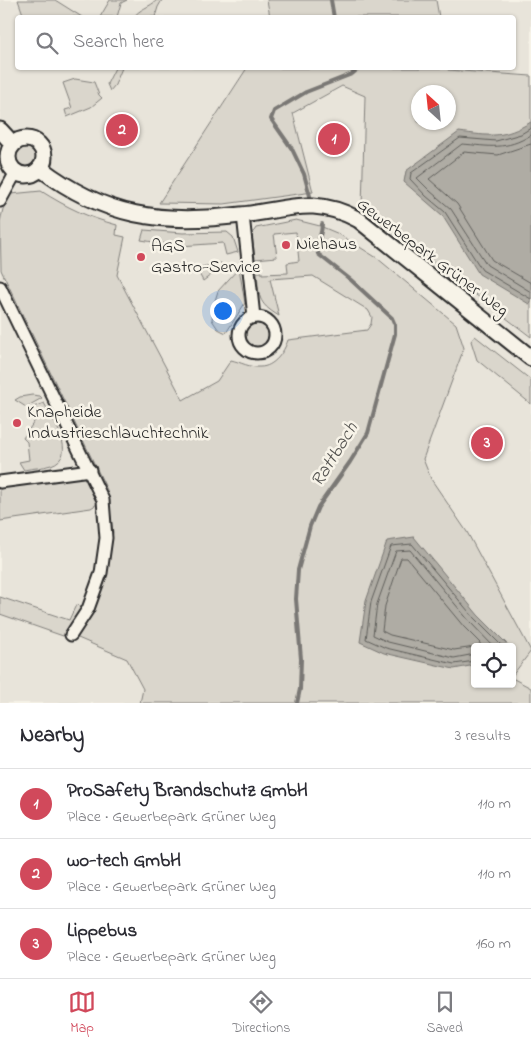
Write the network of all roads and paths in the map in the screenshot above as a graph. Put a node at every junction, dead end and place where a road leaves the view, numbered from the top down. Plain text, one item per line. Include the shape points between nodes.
1 (0, 130) edge
2 (13, 144) junction
3 (40, 168) junction
4 (16, 172) junction
5 (0, 202) edge
6 (243, 215) junction
7 (0, 287) edge
8 (254, 317) dead end
9 (531, 358) edge
10 (90, 470) junction
11 (0, 482) edge
12 (71, 635) dead end

1 - 2 street
2 - 3 street via 30,140 38,144 44,157
2 - 4 street via 8,159
3 - 4 street via 26,175
3 - 6 street, Gewerbepark Grüner Weg via 69,188 105,206 142,216 204,219
4 - 5 street
6 - 8 street
6 - 9 street, Gewerbepark Grüner Weg via 293,206 329,207 345,213
7 - 10 street
10 - 11 street
10 - 12 street via 103,500 106,538 101,573 88,609

